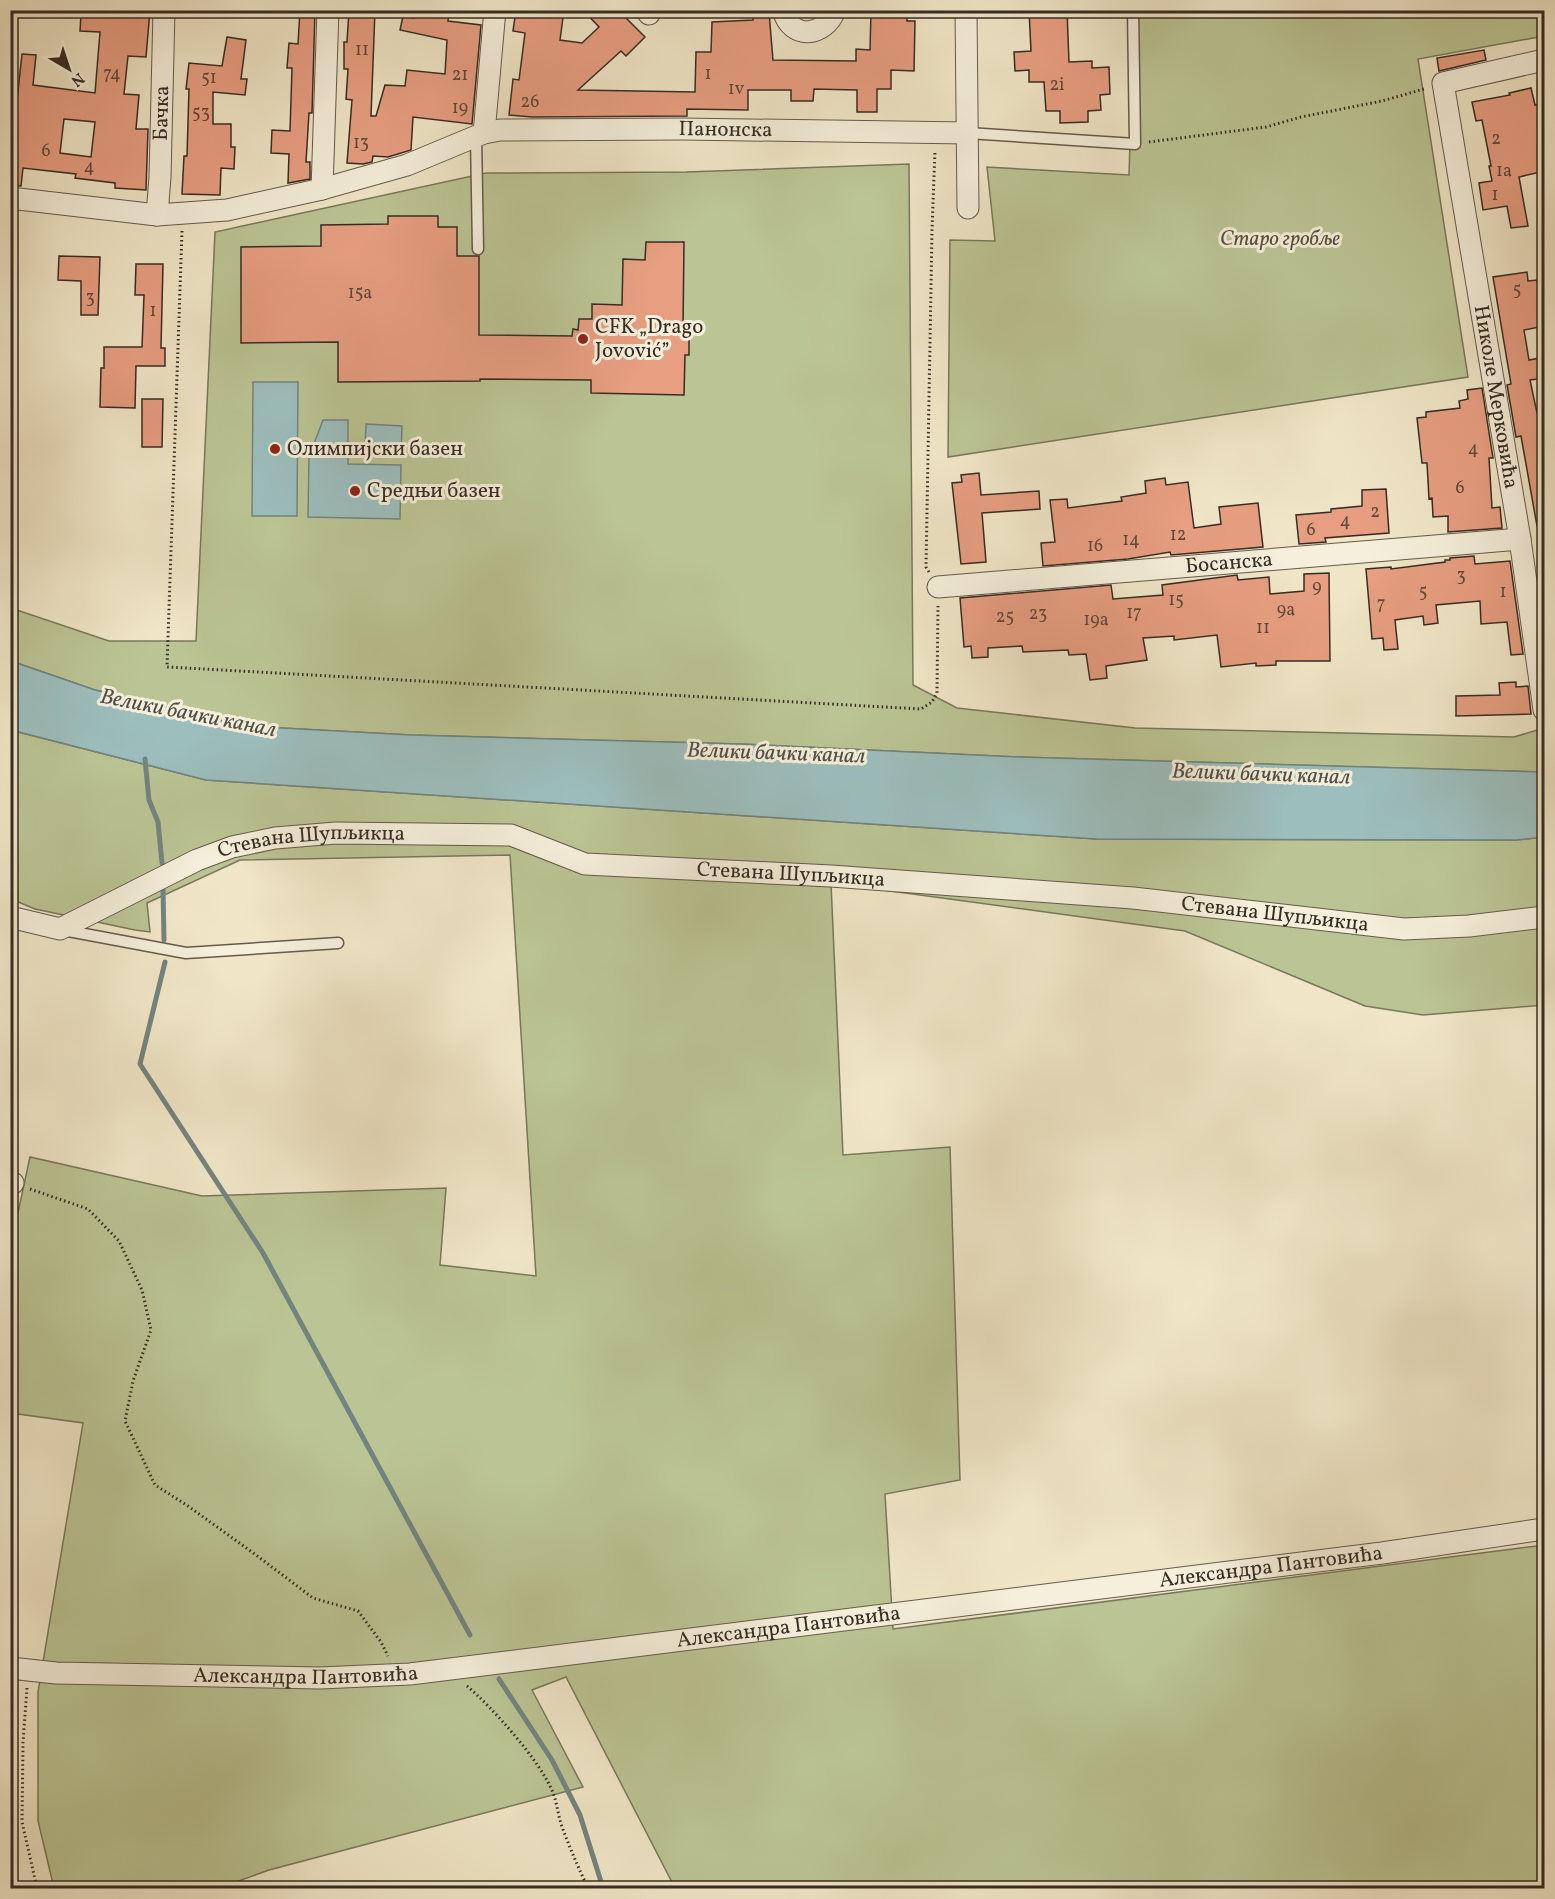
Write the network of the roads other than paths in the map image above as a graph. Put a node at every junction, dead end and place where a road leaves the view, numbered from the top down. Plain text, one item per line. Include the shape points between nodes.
1 (164, 10) edge
2 (328, 10) edge
3 (495, 10) edge
4 (783, 10) edge
5 (835, 10) edge
6 (966, 10) edge
7 (1133, 10) edge
8 (1545, 60) edge
9 (968, 133) junction
10 (480, 135) junction
11 (322, 189) junction
12 (10, 198) edge
13 (968, 208) dead end
14 (157, 215) junction
15 (478, 249) dead end
16 (1520, 539) junction
17 (938, 587) road end
18 (1545, 710) edge
19 (10, 916) edge
20 (1545, 917) edge
21 (60, 929) junction
22 (338, 943) dead end
23 (1545, 1529) edge
24 (19, 1669) edge

1 - 14 street, Бачка
2 - 11 street
3 - 10 street
4 - 5 street via 790,24 810,32 827,24
6 - 9 street
7 - 9 lane via 1135,144
8 - 16 street, Николе Мерковића via 1443,83
9 - 10 street, Панонска via 672,129 500,130
9 - 13 street
10 - 11 street, Панонска via 407,165
10 - 15 lane
11 - 14 street, Панонска via 227,210
12 - 14 street, Панонска
16 - 17 street, Босанска
16 - 18 street, Николе Мерковића
19 - 21 street
20 - 21 street, Стевана Шупљикца via 1404,929 1133,898 831,876 585,864 511,835 336,833 275,838 232,847 197,860
21 - 22 lane via 186,953
23 - 24 street, Александра Пантовића via 1392,1552 397,1674 320,1678

